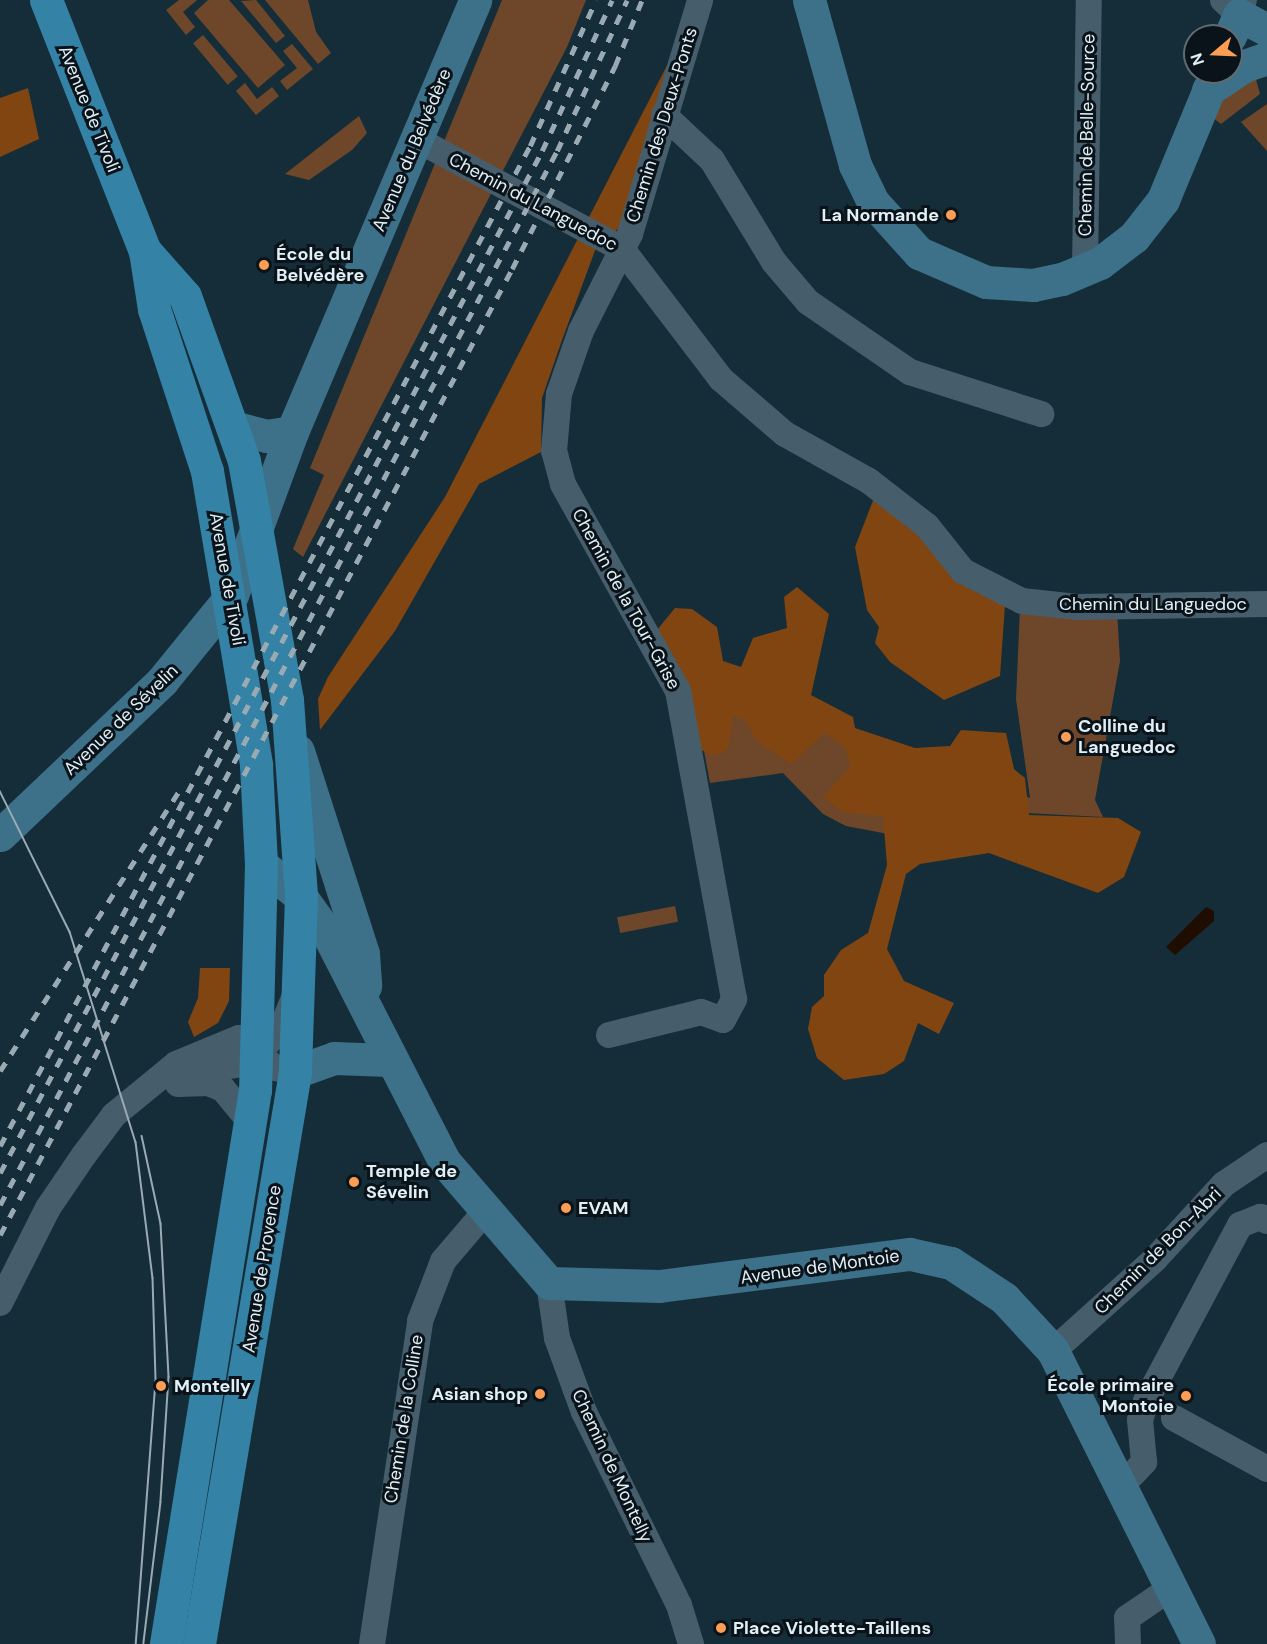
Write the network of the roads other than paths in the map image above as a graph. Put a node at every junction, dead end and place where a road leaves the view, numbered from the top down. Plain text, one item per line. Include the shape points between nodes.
1 (46, 0) edge
2 (475, 0) edge
3 (700, 0) edge
4 (809, 0) edge
5 (1089, 0) edge
6 (1267, 58) edge
7 (1243, 68) edge
8 (1211, 84) edge
9 (664, 115) junction
10 (426, 144) junction
11 (615, 244) junction
12 (145, 251) junction
13 (1085, 270) junction
14 (1041, 414) dead end
15 (233, 427) junction
16 (292, 432) junction
17 (257, 532) junction
18 (1267, 604) edge
19 (233, 606) junction
20 (290, 726) junction
21 (0, 835) edge
22 (261, 864) junction
23 (301, 897) junction
24 (299, 986) junction
25 (368, 1018) junction
26 (609, 1035) dead end
27 (258, 1054) junction
28 (388, 1060) junction
29 (295, 1072) junction
30 (143, 1094) junction
31 (251, 1123) junction
32 (1267, 1155) edge
33 (484, 1213) junction
34 (1267, 1221) edge
35 (549, 1283) junction
36 (0, 1304) edge
37 (1053, 1351) junction
38 (1174, 1418) dead end
39 (1267, 1469) edge
40 (1132, 1475) dead end
41 (1171, 1588) junction
42 (166, 1644) edge
43 (199, 1644) edge
44 (372, 1644) edge
45 (691, 1644) edge
46 (1128, 1644) edge
47 (1199, 1644) edge

1 - 12 main road, Avenue de Tivoli
2 - 10 street, Avenue du Belvédère
3 - 9 street, Chemin des Deux-Ponts
4 - 13 street via 855,165 882,215 902,238 939,265 986,282 1033,285
5 - 13 street, Chemin de Belle-Source
6 - 7 street
8 - 13 street via 1175,175 1150,220 1116,252
9 - 11 street, Chemin des Deux-Ponts
9 - 14 street via 712,160 774,262 808,302 910,372
10 - 11 street, Chemin du Languedoc
10 - 16 street, Avenue du Belvédère
11 - 18 street, Chemin du Languedoc via 722,379 784,434 869,481 927,526 963,571 1022,601 1038,603
11 - 26 street, Chemin de la Tour-Grise via 559,394 554,451 563,484 678,691 734,999 723,1020 701,1012
12 - 15 main road, Avenue de Tivoli via 184,296
12 - 19 main road, Avenue de Tivoli via 154,309 207,471
15 - 16 street via 266,436
15 - 17 main road, Avenue de Tivoli
16 - 17 street, Avenue du Belvédère
17 - 19 street, Avenue du Belvédère
17 - 20 main road, Avenue de Tivoli
19 - 21 street, Avenue de Sévelin via 162,681
19 - 22 main road, Avenue de Tivoli via 256,765
20 - 23 main road, Avenue de Tivoli
20 - 25 street, Avenue de Tivoli via 363,954
22 - 23 street, Avenue de Tivoli
22 - 27 main road, Avenue de Provence
23 - 24 main road, Avenue de Provence
23 - 25 street, Avenue de Tivoli via 352,978
24 - 27 street, Avenue de Provence via 283,1025
24 - 29 main road, Avenue de Provence
25 - 28 street, Avenue de Tivoli
27 - 29 street via 275,1068
27 - 30 street, Avenue de Provence via 242,1064 180,1073
27 - 31 main road, Avenue de Provence
28 - 29 street via 334,1058
28 - 33 street, Avenue de Tivoli via 444,1161
29 - 43 main road, Avenue de Provence
30 - 31 street, Avenue de Provence via 208,1083 223,1089
30 - 36 street, Avenue de Provence via 114,1115 84,1155 42,1218
31 - 42 main road, Avenue de Provence
32 - 37 street, Chemin de Bon-Abri via 1224,1184 1155,1259
33 - 35 street, Avenue de Tivoli
33 - 44 street, Chemin de la Colline via 443,1261 420,1321
34 - 40 street via 1260,1217 1240,1225 1146,1401 1140,1420 1144,1462
35 - 37 street, Avenue de Montoie via 659,1286 756,1278 895,1254 928,1257 983,1281
35 - 45 street, Chemin de Montelly via 557,1338 584,1412 679,1605
37 - 41 street, Avenue de Montoie
38 - 39 street
41 - 46 street via 1126,1618
41 - 47 street, Avenue de Montoie

